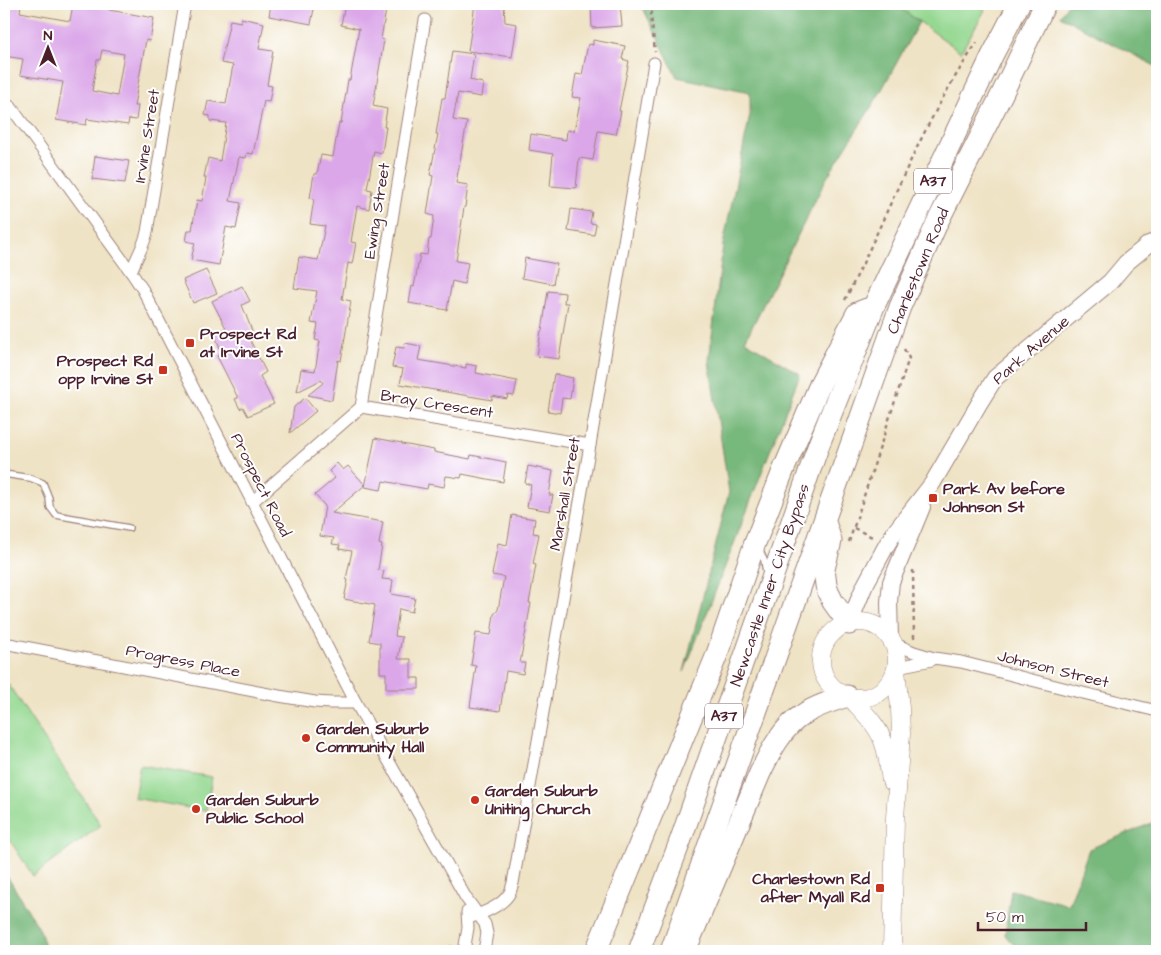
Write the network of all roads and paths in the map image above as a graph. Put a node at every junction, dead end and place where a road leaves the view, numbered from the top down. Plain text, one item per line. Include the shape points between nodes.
1 (185, 4) edge
2 (655, 4) edge
3 (1018, 4) edge
4 (1045, 4) edge
5 (425, 20) dead end
6 (981, 38) dead end
7 (654, 63) joint
8 (957, 73) dead end
9 (4, 103) edge
10 (1157, 241) edge
11 (131, 272) junction
12 (874, 306) junction
13 (909, 358) dead end
14 (362, 407) junction
15 (590, 446) junction
16 (4, 474) edge
17 (932, 484) junction
18 (252, 502) junction
19 (824, 520) junction
20 (129, 528) dead end
21 (854, 528) junction
22 (875, 538) dead end
23 (849, 542) dead end
24 (755, 543) junction
25 (1157, 554) edge
26 (913, 566) dead end
27 (1157, 569) edge
28 (767, 593) junction
29 (850, 623) junction
30 (891, 640) junction
31 (4, 642) edge
32 (914, 646) dead end
33 (942, 659) junction
34 (896, 668) junction
35 (848, 696) junction
36 (356, 702) junction
37 (1157, 711) edge
38 (895, 818) junction
39 (473, 916) junction
40 (447, 946) dead end
41 (446, 951) edge
42 (464, 951) edge
43 (484, 951) edge
44 (596, 951) edge
45 (639, 951) edge
46 (671, 951) edge
47 (685, 951) edge
48 (892, 951) edge

1 - 11 street, Irvine Street via 145,242
2 - 7 path via 651,15
3 - 12 highway, Charlestown Road / A37
4 - 19 highway, Charlestown Road / A37 via 937,223 900,307
5 - 14 street, Ewing Street
6 - 8 path
7 - 15 street, Marshall Street
9 - 11 street, Prospect Road via 11,107
10 - 17 main road, Park Avenue via 1126,263 1110,282 995,378
11 - 18 street, Prospect Road
12 - 24 highway via 857,313 821,382
12 - 28 highway, Newcastle Inner City Bypass / A37
13 - 21 path
14 - 15 street, Bray Crescent
14 - 18 street, Bray Crescent
15 - 39 street, Marshall Street via 513,883 500,903
16 - 20 lane via 43,483 50,508 56,515
17 - 29 main road, Park Avenue via 886,546 864,587
17 - 30 main road, Park Avenue via 891,582
18 - 36 street, Prospect Road
19 - 29 highway via 832,541 824,569 826,585 833,602
19 - 46 highway, Newcastle Inner City Bypass / A37
21 - 22 path
21 - 23 path
24 - 28 lane via 764,560
24 - 44 highway via 716,657
25 - 27 path
26 - 32 path
28 - 45 highway, Newcastle Inner City Bypass / A37
29 - 30 main road via 870,624
29 - 35 main road via 832,634 822,654 822,668 828,680
30 - 33 street, Johnson Street via 923,655
30 - 34 main road via 896,653
31 - 36 street, Progress Place via 278,696 315,702
33 - 34 street, Johnson Street
33 - 37 street, Johnson Street
34 - 35 main road via 890,681 879,692 870,696
34 - 38 main road via 901,734
35 - 38 main road via 874,725 883,741
35 - 47 highway via 798,717 771,752
36 - 39 street, Prospect Road
38 - 48 main road
39 - 42 street
39 - 43 street, Prospect Road via 484,922 487,930
40 - 41 path

